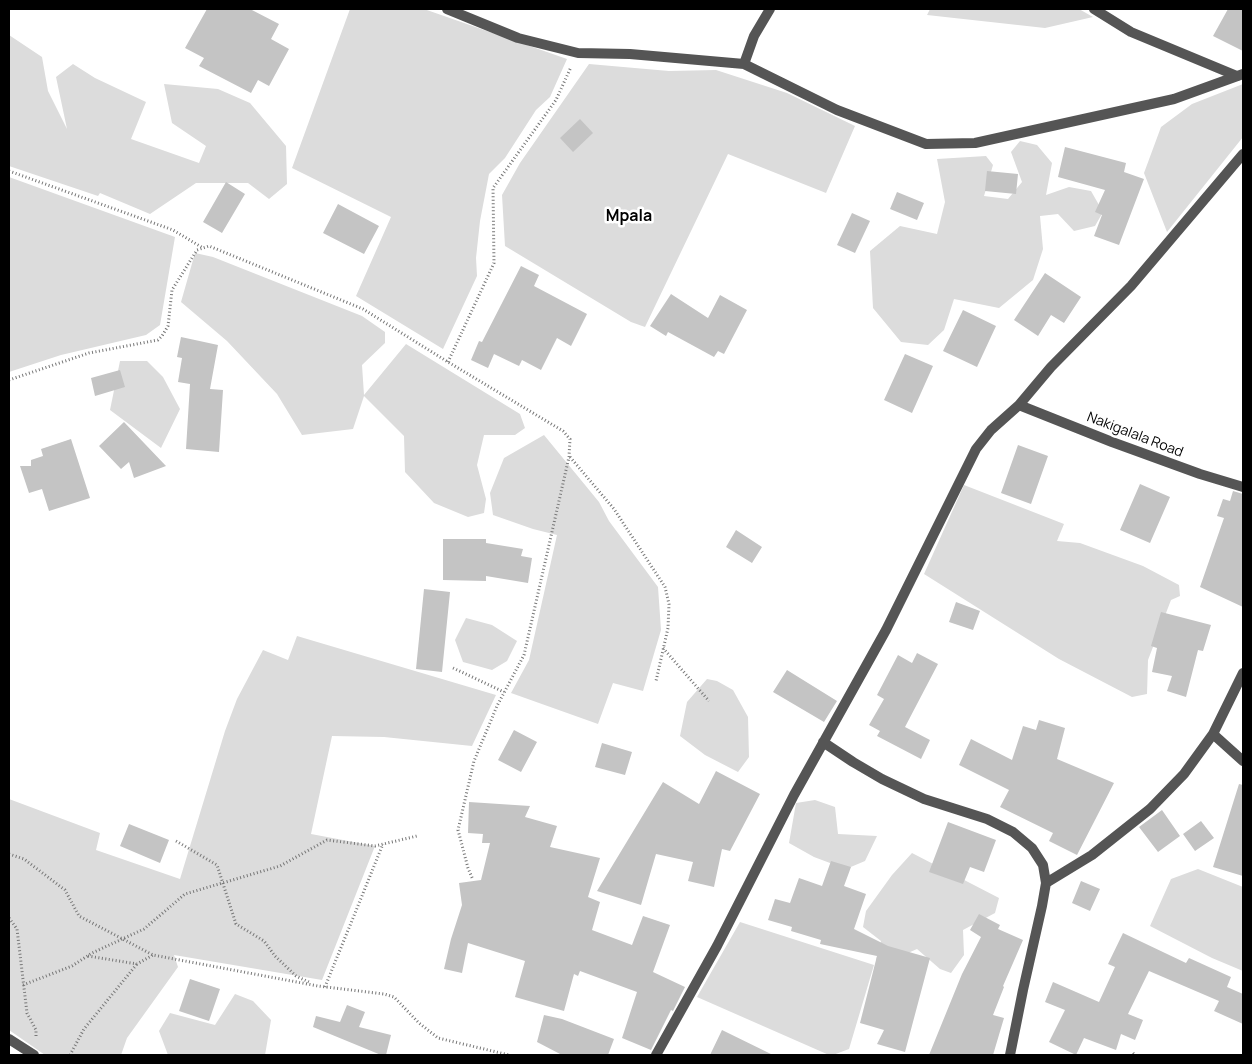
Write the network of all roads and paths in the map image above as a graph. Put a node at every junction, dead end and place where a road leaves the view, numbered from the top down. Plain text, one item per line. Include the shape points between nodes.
1 (447, 9) edge
2 (770, 9) edge
3 (1094, 9) edge
4 (578, 53) junction
5 (744, 64) junction
6 (1240, 75) edge
7 (1243, 154) edge
8 (9, 171) edge
9 (203, 248) junction
10 (448, 362) junction
11 (9, 380) edge
12 (1020, 404) junction
13 (569, 457) junction
14 (1243, 487) edge
15 (662, 648) junction
16 (453, 668) dead end
17 (1243, 673) edge
18 (656, 681) dead end
19 (504, 692) junction
20 (709, 701) dead end
21 (1214, 734) junction
22 (823, 742) junction
23 (1243, 761) edge
24 (417, 836) dead end
25 (176, 841) dead end
26 (383, 844) junction
27 (9, 854) edge
28 (473, 880) dead end
29 (223, 882) junction
30 (1046, 883) junction
31 (9, 918) edge
32 (122, 940) junction
33 (152, 955) junction
34 (88, 956) junction
35 (137, 964) junction
36 (23, 985) junction
37 (318, 986) junction
38 (325, 987) junction
39 (9, 1039) edge
40 (36, 1039) dead end
41 (34, 1055) edge
42 (70, 1055) edge
43 (509, 1055) edge
44 (656, 1055) edge
45 (1010, 1055) edge

1 - 4 street via 518,38
2 - 5 street via 754,36
3 - 6 street via 1130,32
4 - 5 street
4 - 10 path via 556,100 493,188 494,263
5 - 6 street via 837,110 926,144 984,141 1174,99
7 - 12 street via 1131,286 1051,367
8 - 9 path via 173,230
9 - 10 path via 209,246 364,309
9 - 11 path via 197,250 172,290 168,326 158,340 89,353
10 - 13 path via 563,431 570,439
12 - 14 street, Nakigalala Road via 1112,442
12 - 22 street via 991,430 976,449 886,630
13 - 15 path via 614,509 665,587 669,604 668,628
13 - 19 path via 524,655
15 - 18 path
15 - 20 path
16 - 19 path
17 - 21 street
19 - 28 path via 474,761 458,830
21 - 23 street
21 - 30 street via 1184,774 1150,808 1092,855
22 - 30 street via 882,779 924,799 987,819 1013,832 1032,848 1043,865
22 - 44 street via 717,946
24 - 26 path
25 - 29 path via 217,866
26 - 29 path via 375,846 327,840 280,866
26 - 38 path
27 - 32 path via 24,859 65,890 79,916
29 - 32 path via 185,894 144,929
29 - 37 path via 236,924 264,941 296,976
30 - 45 street
31 - 36 path via 17,928
32 - 33 path
32 - 34 path
33 - 35 path
33 - 37 path
34 - 35 path
34 - 36 path via 72,966
35 - 42 path via 84,1029
36 - 40 path via 27,1013 36,1030
37 - 38 path
38 - 43 path via 394,997 438,1038
39 - 41 street

